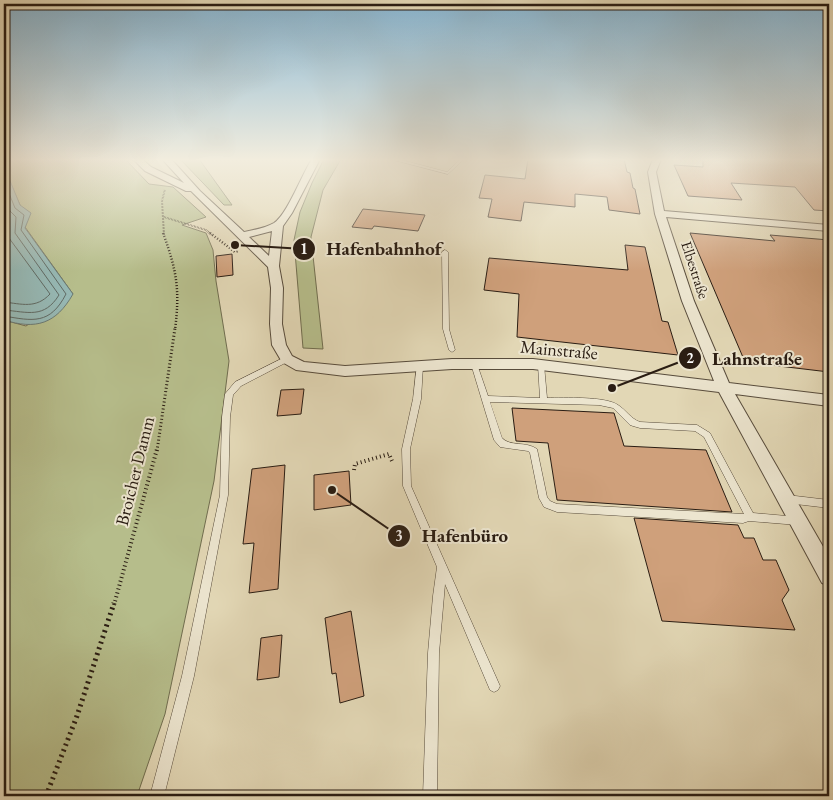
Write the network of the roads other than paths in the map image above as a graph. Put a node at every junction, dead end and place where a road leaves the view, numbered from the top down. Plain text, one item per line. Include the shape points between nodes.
1 (200, 196) edge
2 (296, 196) edge
3 (657, 196) edge
4 (660, 214) junction
5 (278, 224) junction
6 (829, 228) edge
7 (241, 236) junction
8 (445, 252) dead end
9 (274, 266) junction
10 (452, 350) dead end
11 (287, 359) junction
12 (474, 364) junction
13 (541, 365) junction
14 (419, 366) junction
15 (724, 387) junction
16 (485, 400) junction
17 (829, 400) edge
18 (544, 401) junction
19 (786, 499) junction
20 (829, 504) edge
21 (749, 517) junction
22 (798, 521) junction
23 (442, 566) junction
24 (829, 576) edge
25 (494, 686) dead end
26 (157, 796) edge
27 (430, 796) edge

1 - 7 street
2 - 5 street via 287,215
3 - 4 street, Elbestraße
4 - 6 street
4 - 15 street, Elbestraße via 688,301
5 - 7 street
5 - 9 street
7 - 9 street
8 - 10 lane via 446,329
9 - 11 street via 276,324 279,345
11 - 14 street, Mainstraße via 301,367 317,370
11 - 26 lane via 238,384 229,394 224,495 188,676
12 - 13 street, Mainstraße
12 - 14 street, Mainstraße
12 - 16 lane
13 - 15 street, Mainstraße
13 - 18 lane
14 - 23 lane via 417,399 406,449 407,486
15 - 17 street, Mainstraße
15 - 19 street, Elbestraße
16 - 18 lane
16 - 21 lane via 498,440 503,445 534,450 543,498 556,508 743,520
18 - 21 lane via 599,402 615,406 633,423 640,425 697,428 707,434
19 - 20 lane
19 - 22 street, Elbestraße
21 - 22 lane
22 - 24 street, Elbestraße
23 - 25 lane
23 - 27 lane via 432,644

